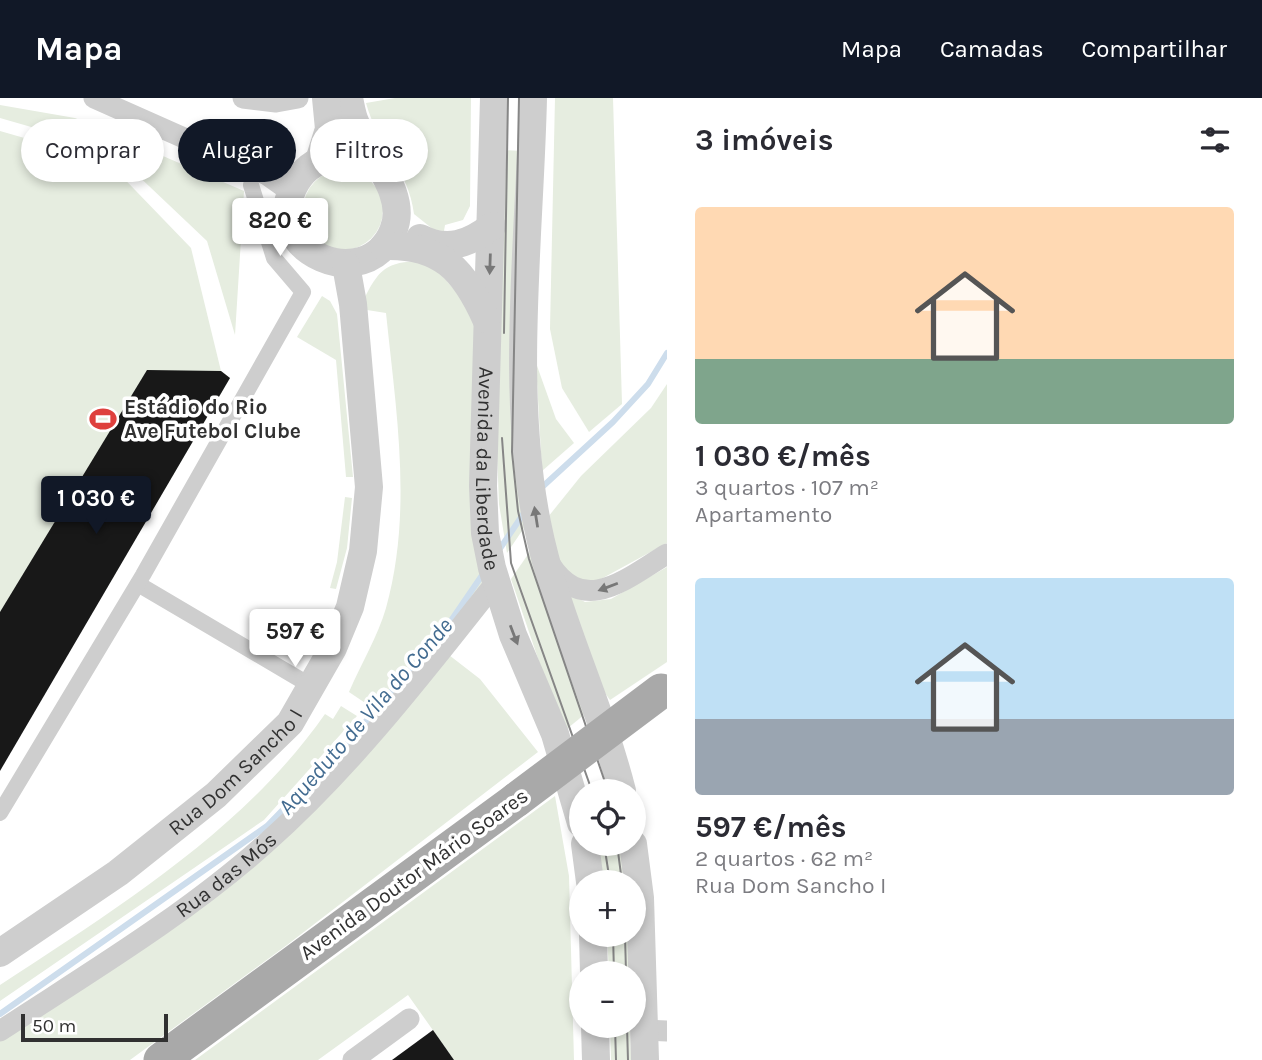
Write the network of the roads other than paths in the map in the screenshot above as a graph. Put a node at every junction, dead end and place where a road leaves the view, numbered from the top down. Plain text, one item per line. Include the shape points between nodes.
1 (94, 98) edge
2 (243, 98) edge
3 (298, 98) edge
4 (326, 98) edge
5 (349, 98) edge
6 (494, 98) edge
7 (533, 98) edge
8 (328, 119) edge
9 (353, 119) edge
10 (310, 168) edge
11 (390, 182) edge
12 (251, 185) dead end
13 (291, 192) junction
14 (398, 212) junction
15 (492, 226) junction
16 (384, 246) junction
17 (346, 265) junction
18 (488, 323) junction
19 (667, 554) edge
20 (545, 557) junction
21 (496, 582) junction
22 (138, 584) junction
23 (313, 687) junction
24 (664, 689) edge
25 (618, 779) edge
26 (569, 782) edge
27 (0, 813) edge
28 (634, 856) edge
29 (0, 953) edge
30 (409, 1019) dead end
31 (656, 1030) edge
32 (0, 1031) edge
33 (596, 1038) edge
34 (161, 1060) edge
35 (353, 1060) edge
36 (596, 1060) edge
37 (645, 1060) edge

1 - 13 street via 267,175
2 - 3 street via 276,102
4 - 8 street
5 - 9 street
6 - 15 street, Avenida da Liberdade
20 -> 7 street, Avenida da Liberdade via 529,467 524,371
10 - 13 street
11 - 14 street
12 - 22 street via 274,258 303,292
13 - 17 street via 288,210 299,243 328,263
14 - 15 street via 421,240 442,247 472,242
14 - 16 street
15 -> 18 street, Avenida da Liberdade
16 - 17 street via 367,259
16 - 18 street via 438,255 469,284
17 - 23 street, Rua Dom Sancho I via 369,487 363,551 350,607
18 - 21 street, Avenida da Liberdade via 483,486 485,533
19 -> 20 street via 615,585 593,591 559,578
20 - 25 street, Avenida da Liberdade
21 -> 26 street, Avenida da Liberdade
21 - 32 street, Rua das Mós via 400,704 265,844 204,893
22 - 23 street
22 - 27 street
23 - 29 street, Rua Dom Sancho I via 266,747 170,835
24 - 34 main road, Avenida Doutor Mário Soares, bridge
28 - 31 street
30 - 35 street
31 - 37 street
33 - 36 street

